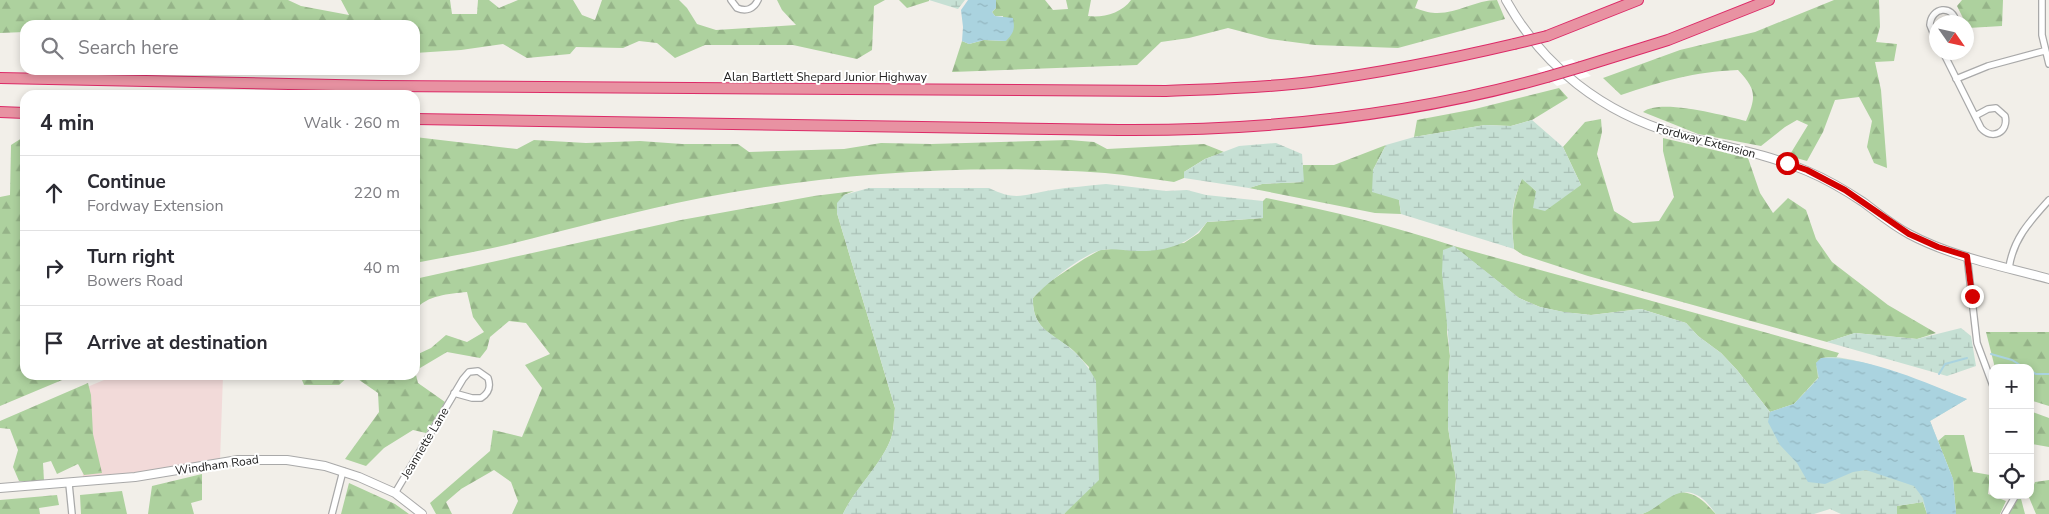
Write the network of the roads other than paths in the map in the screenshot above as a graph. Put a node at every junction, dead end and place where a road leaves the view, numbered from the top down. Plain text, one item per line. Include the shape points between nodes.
1 (732, 0) edge
2 (758, 0) edge
3 (1506, 0) edge
4 (1638, 0) edge
5 (1769, 0) edge
6 (2042, 0) edge
7 (1934, 15) edge
8 (1953, 15) edge
9 (2044, 51) junction
10 (1947, 60) edge
11 (2049, 64) edge
12 (0, 78) edge
13 (1956, 79) junction
14 (0, 112) edge
15 (20, 113) edge
16 (1975, 116) junction
17 (420, 119) edge
18 (2049, 200) edge
19 (1967, 256) junction
20 (2009, 268) junction
21 (2049, 279) edge
22 (1989, 375) edge
23 (454, 393) junction
24 (343, 471) junction
25 (69, 484) junction
26 (0, 488) edge
27 (395, 493) junction
28 (2014, 499) edge
29 (72, 514) edge
30 (332, 514) edge
31 (422, 514) edge
32 (2005, 514) edge

1 - 2 street via 737,8 746,10
3 - 19 street, Fordway Extension via 1530,36 1560,70 1617,111 1656,128 1807,170 1845,190 1909,234
4 - 12 highway, Alan Bartlett Shepard Junior Highway, bridge via 1547,36 1514,44 1380,72 1238,88 1166,91 382,86
5 - 17 highway, bridge via 1675,37 1546,77 1454,99 1294,123 1208,129 1112,130
6 - 9 street
7 - 8 street via 1947,10
9 - 11 street
9 - 13 street via 1988,66
10 - 13 street
13 - 16 street
14 - 15 highway
16 - 16 street via 1983,131 1990,134 2001,131 2006,124 2003,113 1996,108
18 - 20 street via 2018,237
19 - 20 street, Fordway Extension
19 - 22 street via 1977,343
20 - 21 street, Fordway Extension
23 - 23 street, Jeannette Lane via 481,398 488,391 488,378 478,371 469,372
23 - 27 street, Jeannette Lane
24 - 25 street, Windham Road via 306,462 255,459
24 - 27 street, Windham Road
24 - 30 street
25 - 26 street, Windham Road
25 - 29 street
27 - 31 street, Windham Road
28 - 32 street

